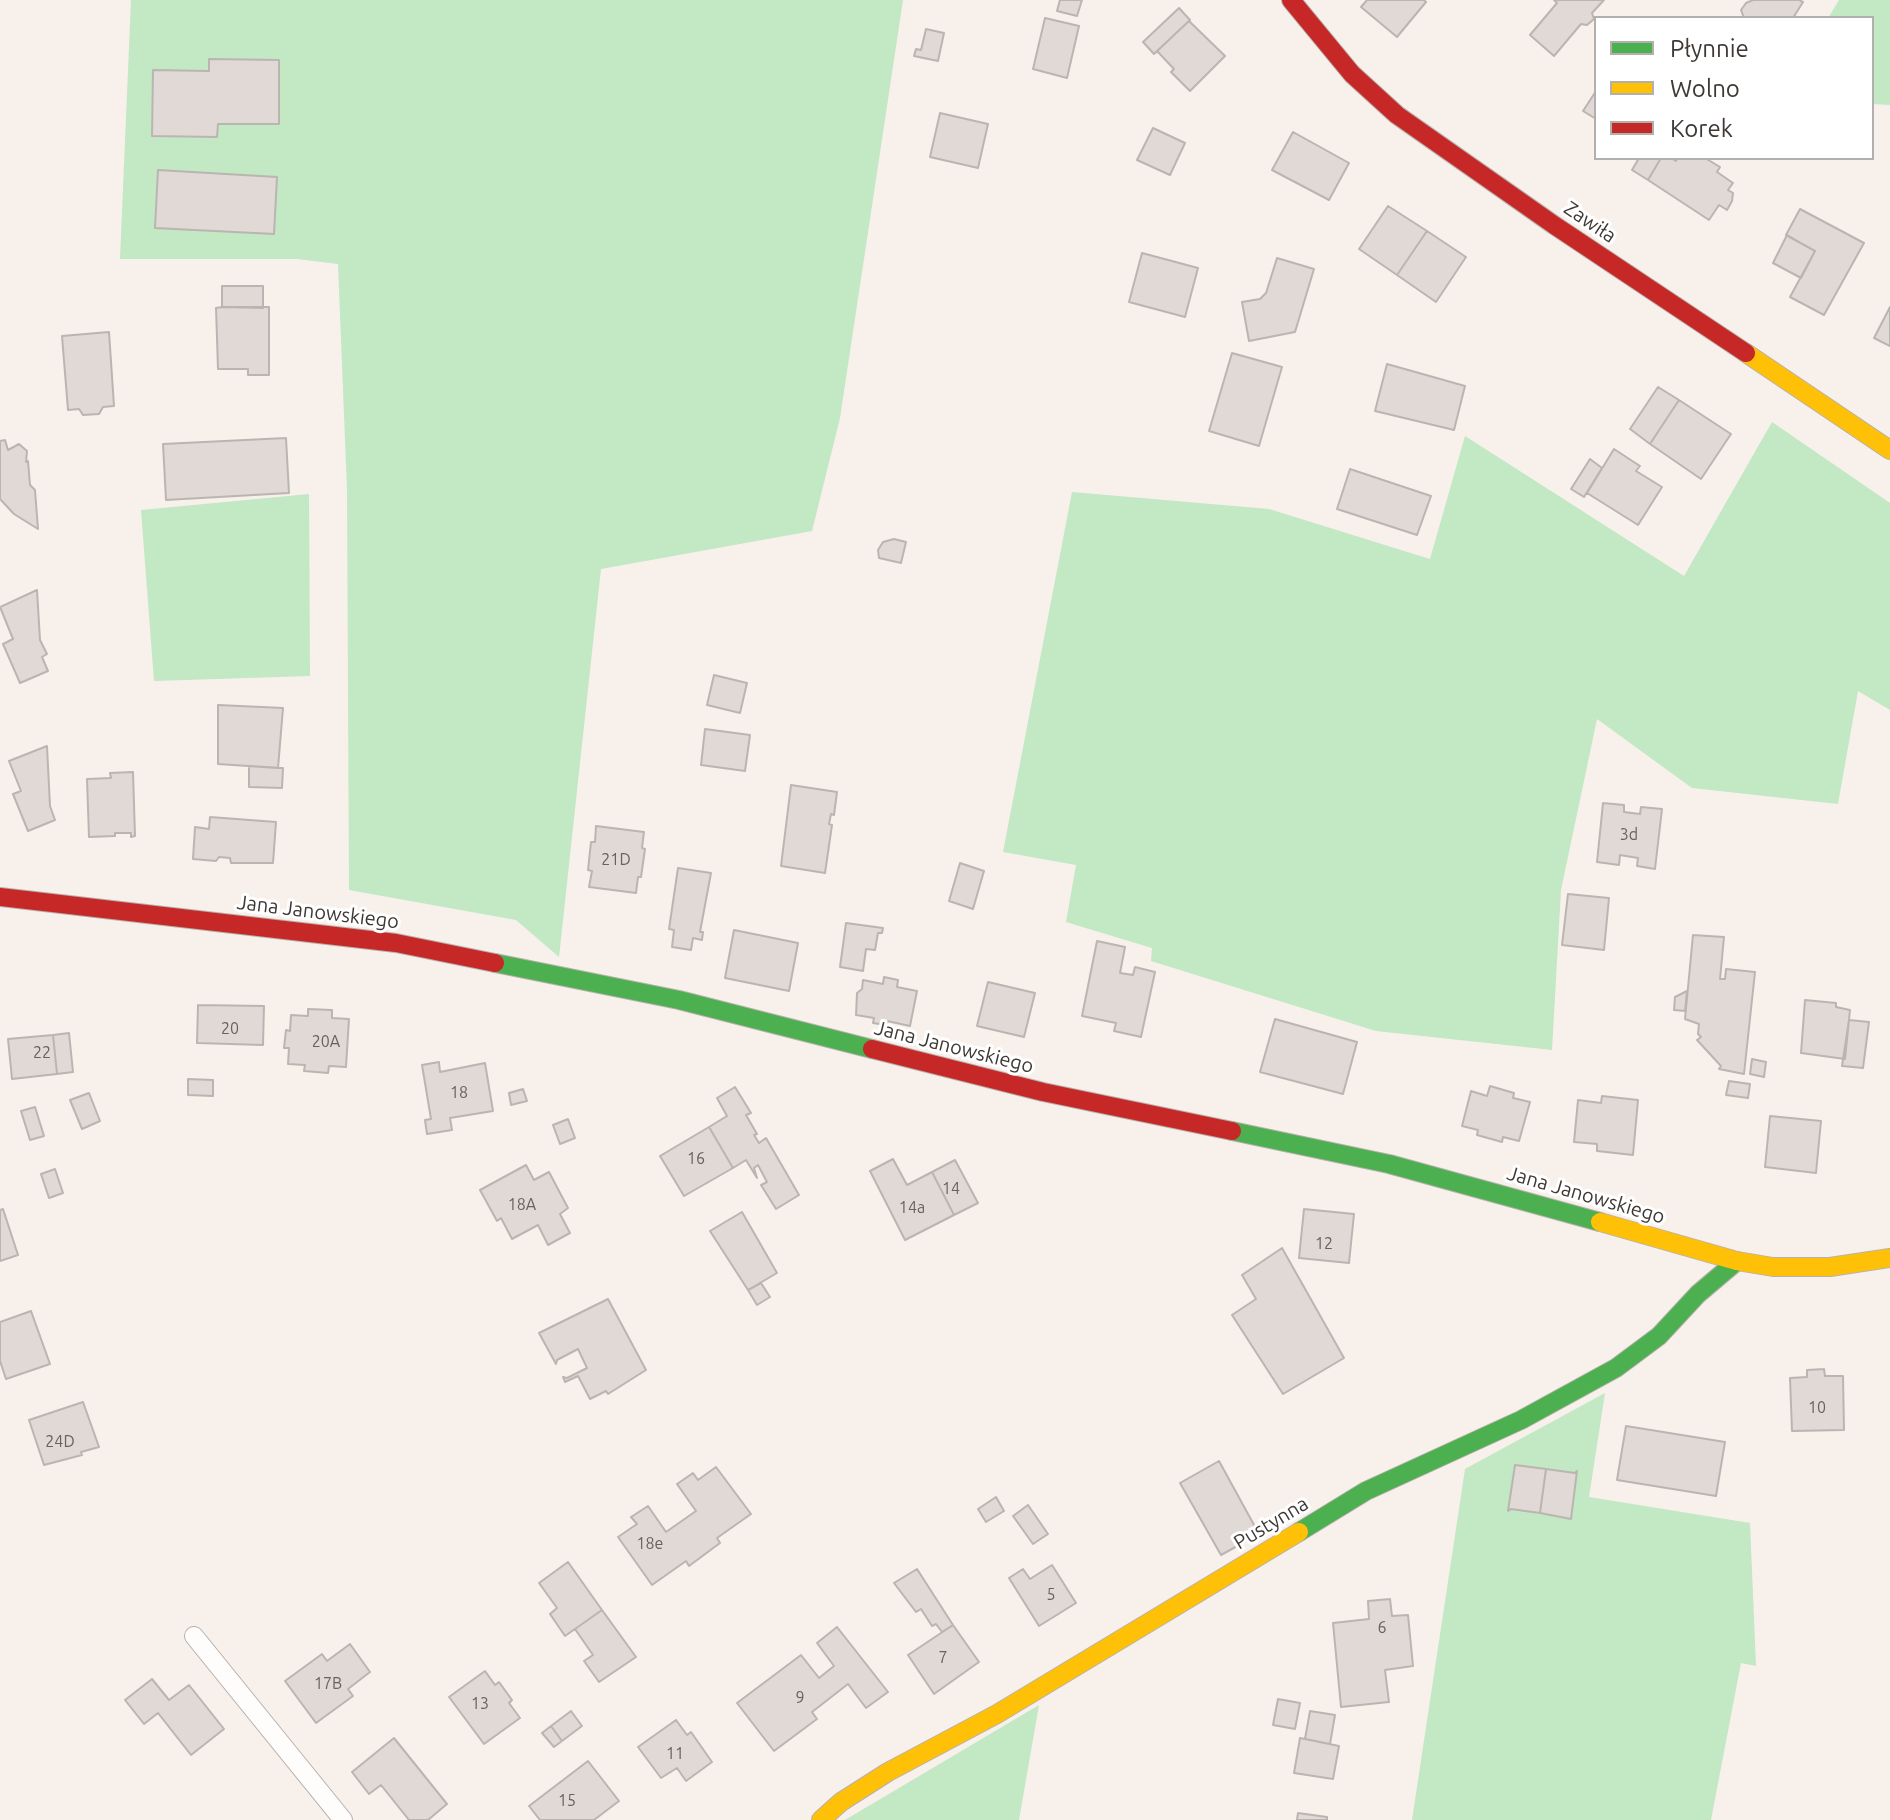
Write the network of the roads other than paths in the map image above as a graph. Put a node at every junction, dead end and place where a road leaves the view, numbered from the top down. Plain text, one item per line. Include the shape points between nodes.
1 (1291, 0) edge
2 (1890, 450) edge
3 (0, 897) edge
4 (1890, 1258) edge
5 (1737, 1261) junction
6 (194, 1636) dead end
7 (343, 1820) edge
8 (821, 1820) edge

1 - 2 street, Zawiła via 1352,74 1397,115
3 - 5 street, Jana Janowskiego via 396,943 679,1000 1043,1092 1389,1164
4 - 5 street, Jana Janowskiego via 1830,1267
5 - 8 street, Pustynna via 1659,1336 1616,1368 1521,1420 1366,1491 997,1714 888,1772
6 - 7 lane

